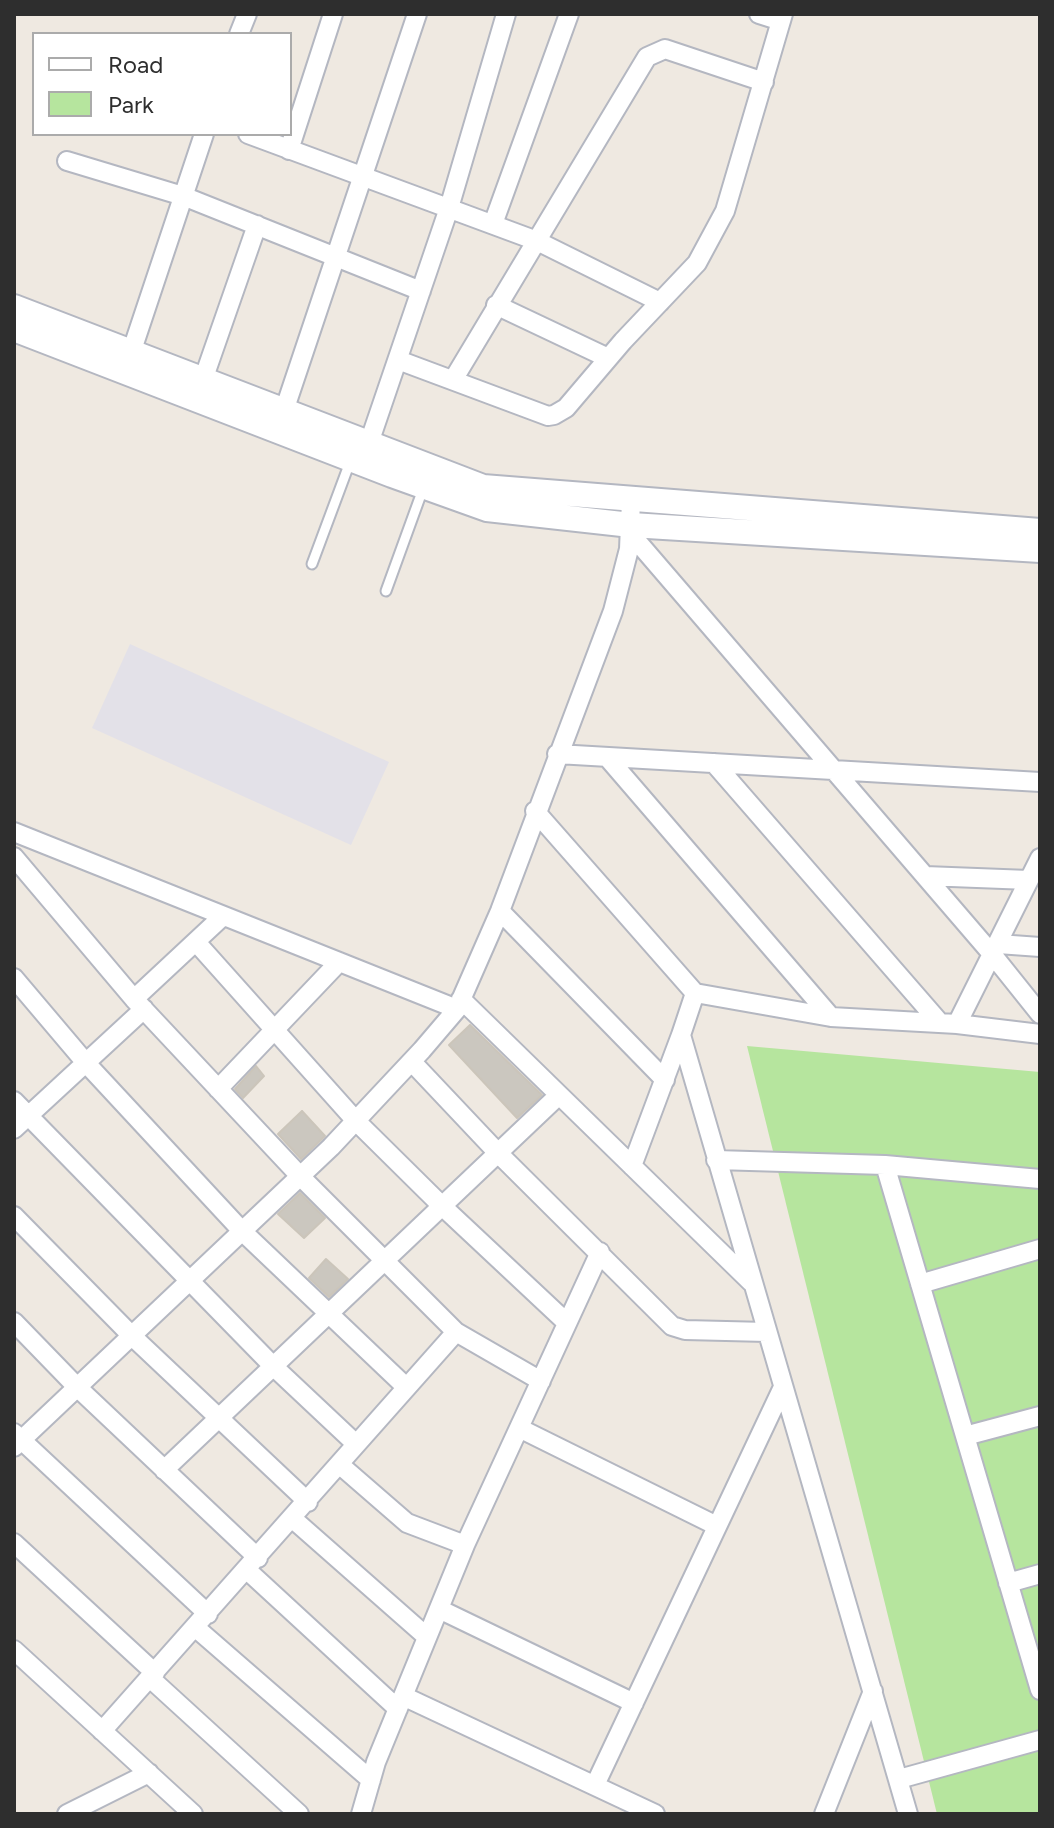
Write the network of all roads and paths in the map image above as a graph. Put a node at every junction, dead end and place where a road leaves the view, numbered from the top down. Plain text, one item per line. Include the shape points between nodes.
1 (333, 14) edge
2 (417, 14) edge
3 (506, 14) edge
4 (569, 14) edge
5 (759, 14) edge
6 (782, 18) edge
7 (764, 82) junction
8 (203, 136) edge
9 (253, 136) edge
10 (289, 150) junction
11 (67, 161) dead end
12 (362, 177) junction
13 (183, 196) junction
14 (449, 208) junction
15 (493, 224) junction
16 (257, 225) junction
17 (537, 241) junction
18 (335, 257) junction
19 (421, 291) junction
20 (660, 302) junction
21 (496, 305) junction
22 (14, 307) edge
23 (14, 329) edge
24 (131, 353) junction
25 (608, 358) junction
26 (398, 360) junction
27 (203, 380) junction
28 (453, 380) junction
29 (284, 411) junction
30 (360, 451) junction
31 (424, 487) junction
32 (631, 500) junction
33 (630, 529) junction
34 (1040, 531) edge
35 (1040, 550) edge
36 (312, 564) dead end
37 (386, 591) dead end
38 (557, 754) junction
39 (607, 757) junction
40 (714, 763) junction
41 (835, 771) junction
42 (1040, 782) edge
43 (535, 811) junction
44 (15, 834) edge
45 (14, 857) edge
46 (1040, 859) edge
47 (925, 876) junction
48 (1029, 880) junction
49 (500, 911) junction
50 (223, 916) junction
51 (196, 942) junction
52 (1040, 947) edge
53 (995, 949) junction
54 (339, 962) junction
55 (14, 978) edge
56 (695, 993) junction
57 (139, 1004) junction
58 (459, 1004) junction
59 (1040, 1014) edge
60 (831, 1017) junction
61 (949, 1024) junction
62 (274, 1030) junction
63 (1040, 1034) edge
64 (681, 1035) junction
65 (412, 1062) junction
66 (86, 1063) junction
67 (665, 1080) junction
68 (218, 1089) junction
69 (559, 1095) junction
70 (14, 1101) edge
71 (28, 1115) junction
72 (356, 1121) junction
73 (14, 1129) edge
74 (497, 1152) junction
75 (716, 1160) junction
76 (885, 1165) junction
77 (632, 1166) junction
78 (300, 1176) junction
79 (1040, 1179) edge
80 (441, 1205) junction
81 (14, 1216) edge
82 (242, 1231) junction
83 (1040, 1249) edge
84 (600, 1252) junction
85 (385, 1259) junction
86 (189, 1282) junction
87 (752, 1283) junction
88 (920, 1284) junction
89 (327, 1314) junction
90 (14, 1322) edge
91 (567, 1323) junction
92 (456, 1332) junction
93 (767, 1332) junction
94 (132, 1336) junction
95 (273, 1366) junction
96 (541, 1381) junction
97 (77, 1387) junction
98 (406, 1387) junction
99 (783, 1387) junction
100 (1040, 1416) edge
101 (218, 1418) junction
102 (519, 1428) junction
103 (965, 1436) junction
104 (16, 1440) edge
105 (356, 1444) junction
106 (339, 1464) junction
107 (164, 1470) junction
108 (308, 1502) junction
109 (293, 1519) junction
110 (717, 1526) junction
111 (14, 1543) edge
112 (465, 1545) junction
113 (253, 1564) junction
114 (1040, 1574) edge
115 (1008, 1583) junction
116 (439, 1609) junction
117 (202, 1621) junction
118 (427, 1637) junction
119 (14, 1650) edge
120 (152, 1676) junction
121 (1040, 1690) edge
122 (873, 1691) junction
123 (400, 1702) junction
124 (634, 1703) junction
125 (102, 1731) junction
126 (1040, 1740) edge
127 (149, 1773) junction
128 (899, 1779) junction
129 (371, 1780) junction
130 (595, 1785) junction
131 (67, 1814) edge
132 (193, 1814) edge
133 (299, 1814) edge
134 (361, 1814) edge
135 (655, 1814) edge
136 (824, 1814) edge
137 (908, 1814) edge

1 - 10 street
2 - 12 street
3 - 14 street
4 - 15 street
5 - 6 street
6 - 7 street
7 - 17 street via 665,49 651,53
7 - 20 street via 725,211 697,263
8 - 13 street
9 - 10 street
10 - 12 street
11 - 13 street
12 - 14 street
12 - 18 street
13 - 16 street
13 - 24 street
14 - 15 street
14 - 19 street
15 - 17 street
16 - 18 street
16 - 27 street
17 - 20 street
17 - 21 street
18 - 19 street
18 - 29 street
19 - 26 street
20 - 25 street
21 - 25 street
21 - 28 street
22 - 24 street
23 - 30 street
24 - 27 street
25 - 28 street via 566,408 548,416
26 - 28 street
26 - 30 street
27 - 29 street
29 - 30 street
30 - 31 street
30 - 32 street via 483,487
30 - 36 lane
31 - 33 street via 487,509
31 - 37 lane
32 - 33 street
32 - 34 street
33 - 35 street
33 - 38 street via 613,611
33 - 41 street
38 - 39 street
38 - 43 street
39 - 40 street
39 - 60 street
40 - 41 street
40 - 61 street
41 - 42 street
41 - 47 street
43 - 49 street
43 - 56 street
44 - 50 street
45 - 57 street
46 - 48 street
47 - 48 street
47 - 53 street
48 - 53 street
49 - 58 street
49 - 67 street
50 - 51 street
50 - 54 street
51 - 57 street
51 - 62 street
52 - 53 street
53 - 59 street
53 - 61 street
54 - 58 street
54 - 62 street
55 - 66 street
56 - 60 street
56 - 64 street
57 - 66 street
57 - 68 street
58 - 65 street
58 - 69 street
60 - 61 street
61 - 63 street
62 - 68 street
62 - 72 street
64 - 67 street
64 - 75 street
65 - 72 street
65 - 74 street
66 - 71 street
66 - 82 street
67 - 77 street
68 - 78 street
69 - 74 street
69 - 77 street
70 - 71 street
71 - 73 street
71 - 86 street
72 - 78 street
72 - 80 street
74 - 80 street
74 - 84 street
75 - 76 street
75 - 87 street
76 - 79 street
76 - 88 street
77 - 87 street
78 - 82 street
78 - 85 street
80 - 85 street
80 - 91 street
81 - 94 street
82 - 86 street
82 - 89 street
83 - 88 street
84 - 91 street
84 - 93 street via 672,1326
85 - 89 street
85 - 92 street
86 - 94 street
86 - 95 street
87 - 93 street
88 - 103 street
89 - 95 street
89 - 98 street
90 - 97 street
91 - 96 street
92 - 96 street
92 - 98 street
93 - 99 street
94 - 97 street
94 - 101 street
95 - 101 street
95 - 105 street
96 - 102 street
97 - 104 street
97 - 107 street
98 - 105 street
99 - 110 street
99 - 122 street
100 - 103 street
101 - 107 street
101 - 108 street
102 - 110 street
102 - 112 street
103 - 115 street
104 - 117 street
105 - 106 street
106 - 108 street
106 - 112 street via 407,1523
107 - 113 street
108 - 109 street
109 - 113 street
109 - 118 street
110 - 124 street
111 - 120 street
112 - 116 street
113 - 117 street
113 - 123 street
114 - 115 street
115 - 121 street
116 - 118 street
116 - 124 street
117 - 120 street
117 - 129 street
118 - 123 street
119 - 125 street
120 - 125 street
120 - 133 street
122 - 128 street
122 - 136 street
123 - 129 street
123 - 130 street
124 - 130 street
125 - 127 street
126 - 128 street
127 - 131 street
127 - 132 street
128 - 137 street
129 - 134 street
130 - 135 street

